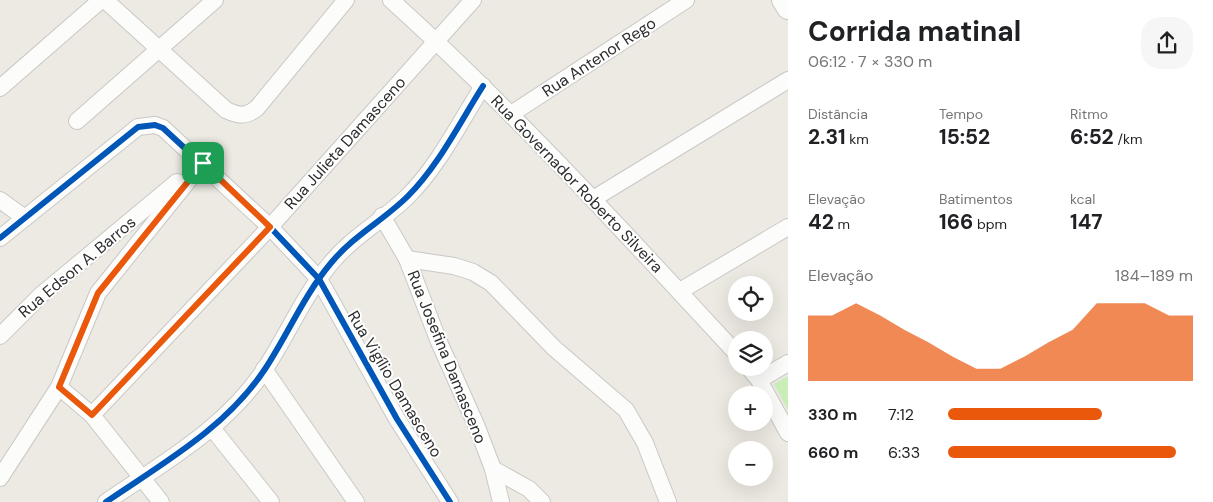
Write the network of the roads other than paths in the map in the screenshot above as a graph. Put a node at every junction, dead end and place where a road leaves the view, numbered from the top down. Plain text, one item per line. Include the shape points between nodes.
1 (101, 0) edge
2 (105, 0) edge
3 (214, 0) edge
4 (346, 0) edge
5 (391, 0) edge
6 (473, 0) edge
7 (686, 0) edge
8 (783, 0) edge
9 (788, 8) edge
10 (437, 41) junction
11 (160, 49) junction
12 (788, 80) edge
13 (483, 86) junction
14 (0, 88) edge
15 (511, 114) junction
16 (77, 121) dead end
17 (202, 165) junction
18 (593, 198) junction
19 (0, 200) edge
20 (382, 216) junction
21 (25, 218) junction
22 (270, 227) junction
23 (788, 227) edge
24 (0, 238) edge
25 (407, 259) junction
26 (318, 279) junction
27 (680, 291) junction
28 (1, 334) edge
29 (728, 344) edge
30 (788, 363) edge
31 (773, 368) edge
32 (264, 369) junction
33 (755, 376) edge
34 (59, 387) junction
35 (92, 415) junction
36 (212, 428) junction
37 (788, 433) edge
38 (493, 469) junction
39 (0, 478) edge
40 (142, 478) junction
41 (106, 502) edge
42 (161, 502) edge
43 (271, 502) edge
44 (356, 502) edge
45 (450, 502) edge
46 (500, 502) edge
47 (542, 502) edge
48 (668, 502) edge

1 - 14 street
2 - 11 street
3 - 11 street
4 - 11 street via 249,115 237,115 226,110
5 - 10 street, Rua Governador Roberto Silveira
6 - 10 street, Rua Julieta Damasceno
7 - 15 street, Rua Antenor Rego
8 - 9 street
10 - 13 street, Rua Governador Roberto Silveira
10 - 22 street, Rua Julieta Damasceno
11 - 16 street
12 - 18 street
13 - 15 street, Rua Governador Roberto Silveira
13 - 20 street via 425,176 408,196
15 - 18 street, Rua Governador Roberto Silveira
17 - 21 street, Rua Vigílio Damasceno via 163,128 155,124 138,127
17 - 22 street, Rua Vigílio Damasceno
17 - 28 street, Rua Edson A. Barros via 41,295
17 - 34 street via 98,293
18 - 27 street, Rua Governador Roberto Silveira
19 - 21 street
20 - 25 street, Rua Josefina Damasceno
20 - 26 street via 349,243
21 - 24 street
22 - 26 street, Rua Vigílio Damasceno
22 - 35 street, Rua Julieta Damasceno
23 - 27 street
25 - 38 street, Rua Josefina Damasceno
25 - 48 street via 454,266 491,283 554,348 626,410 645,443
26 - 32 street
26 - 45 street, Rua Vigílio Damasceno via 397,419
27 - 29 street, Rua Governador Roberto Silveira
30 - 31 street
32 - 36 street
32 - 44 street
33 - 37 street
34 - 35 street
34 - 39 street
35 - 40 street
36 - 40 street
36 - 43 street
38 - 46 street, Rua Josefina Damasceno
38 - 47 street via 529,489
40 - 41 street
40 - 42 street

